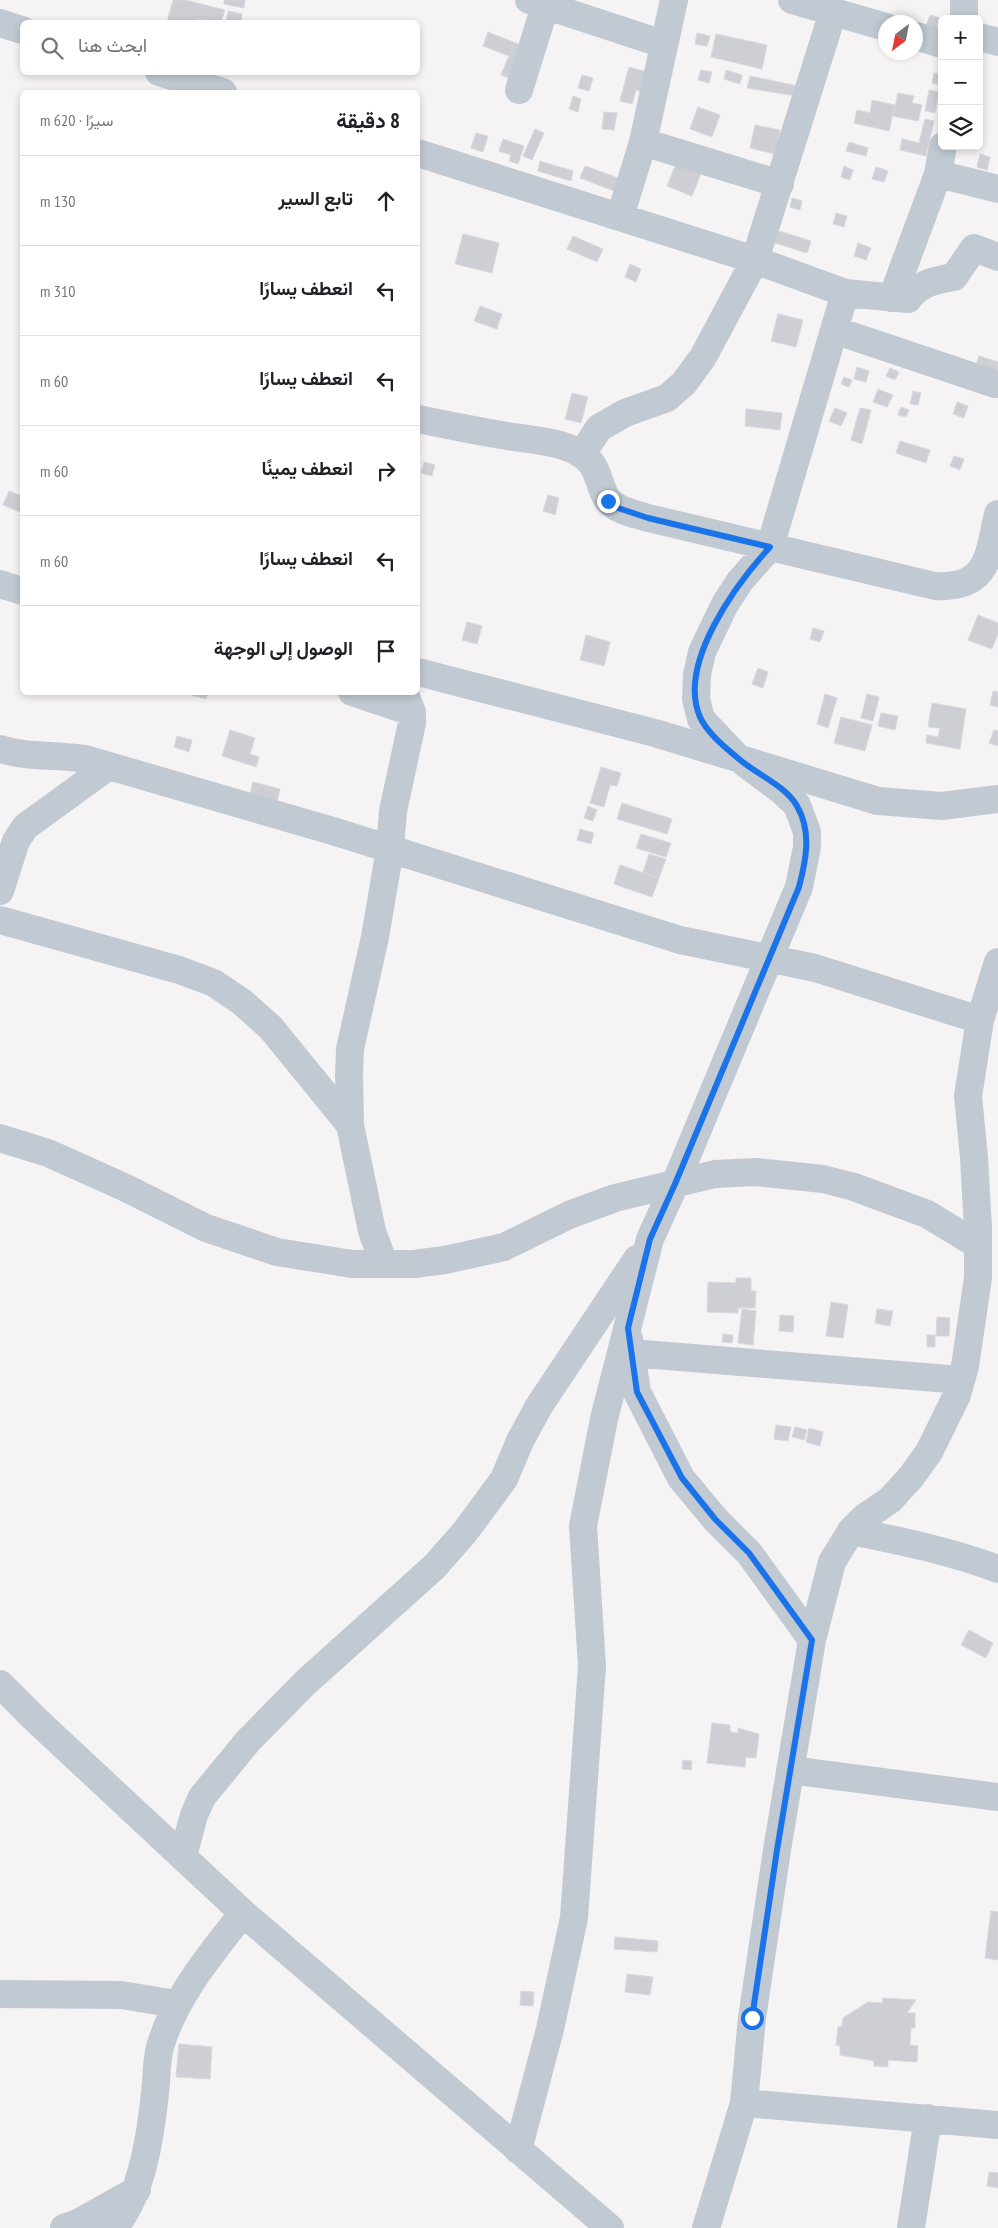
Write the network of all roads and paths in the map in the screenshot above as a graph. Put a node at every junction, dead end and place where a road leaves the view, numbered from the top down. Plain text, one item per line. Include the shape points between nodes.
1 (674, 0) edge
2 (792, 0) edge
3 (964, 0) edge
4 (541, 2) edge
5 (833, 12) junction
6 (964, 15) edge
7 (0, 23) edge
8 (878, 25) edge
9 (20, 29) edge
10 (923, 38) edge
11 (983, 38) edge
12 (998, 42) edge
13 (938, 43) edge
14 (663, 44) junction
15 (169, 75) edge
16 (217, 90) edge
17 (519, 90) dead end
18 (643, 142) junction
19 (942, 150) edge
20 (420, 154) edge
21 (938, 174) junction
22 (780, 184) junction
23 (998, 189) edge
24 (620, 217) junction
25 (998, 257) edge
26 (755, 260) junction
27 (845, 293) junction
28 (892, 298) junction
29 (834, 330) junction
30 (995, 384) dead end
31 (420, 419) edge
32 (582, 454) junction
33 (998, 514) edge
34 (770, 547) junction
35 (0, 584) edge
36 (20, 590) edge
37 (420, 673) edge
38 (369, 695) edge
39 (408, 702) edge
40 (2, 746) edge
41 (738, 758) junction
42 (109, 766) junction
43 (998, 799) edge
44 (390, 849) junction
45 (0, 891) edge
46 (0, 920) edge
47 (769, 959) junction
48 (998, 962) edge
49 (980, 1020) junction
50 (350, 1125) junction
51 (0, 1138) edge
52 (675, 1184) junction
53 (650, 1239) junction
54 (978, 1245) junction
55 (384, 1264) junction
56 (988, 1278) edge
57 (630, 1340) junction
58 (961, 1380) junction
59 (851, 1532) junction
60 (998, 1569) edge
61 (812, 1640) junction
62 (0, 1684) edge
63 (790, 1770) junction
64 (998, 1797) edge
65 (183, 1856) junction
66 (243, 1913) junction
67 (0, 1994) edge
68 (176, 2004) junction
69 (744, 2103) junction
70 (928, 2118) junction
71 (998, 2126) edge
72 (518, 2150) junction
73 (137, 2190) junction
74 (64, 2228) edge
75 (114, 2228) edge
76 (610, 2228) edge
77 (706, 2228) edge
78 (911, 2228) edge

1 - 14 street
2 - 5 street
3 - 6 street
4 - 14 street
4 - 17 street
5 - 8 street
5 - 22 street
7 - 9 street
10 - 13 street
11 - 12 street
14 - 18 street
15 - 16 street
18 - 22 street
18 - 24 street
19 - 21 street
20 - 24 street
21 - 23 street
21 - 28 street
22 - 26 street
24 - 26 street
25 - 28 street via 974,248 954,276 920,286 908,299
26 - 27 street
26 - 32 street via 703,357 684,383 667,398 625,413 599,428
27 - 28 street
27 - 29 street
29 - 30 street
29 - 34 street
31 - 32 street via 565,446
32 - 34 street via 592,463 608,501 618,508
33 - 34 street via 986,563 975,578 948,587
34 - 41 street via 725,604 702,652 697,675 696,699 701,718
35 - 36 street
37 - 41 street via 655,733
38 - 39 street
39 - 44 street via 412,723 393,811
40 - 42 street via 35,756 74,757
41 - 43 street via 878,801 942,806
41 - 47 street via 797,805 807,832 799,887
42 - 44 street
42 - 45 street via 25,826 16,841
44 - 47 street via 680,940
44 - 50 street via 375,938 350,1048
46 - 50 street via 179,970 214,983 271,1028
47 - 49 street via 815,968
47 - 52 street
48 - 49 street
49 - 54 street via 968,1096
50 - 55 street via 372,1232
51 - 55 street via 48,1153 206,1228 277,1252 352,1264
52 - 53 street
52 - 54 street via 715,1174 756,1172 823,1180 927,1214
52 - 55 street via 615,1198 504,1247 446,1260
53 - 57 street
53 - 65 street via 539,1406 504,1479 464,1532 434,1567 305,1683 248,1741 202,1797
54 - 56 street
56 - 58 street
57 - 58 street
57 - 61 street via 637,1392 682,1478 715,1519 749,1553
57 - 72 street via 604,1419 583,1526 592,1666 574,1918 550,2030
58 - 59 street via 929,1452 890,1500 865,1517
59 - 60 street via 926,1546
59 - 61 street via 832,1562
61 - 63 street
62 - 65 street
63 - 64 street
63 - 69 street via 752,2018
65 - 66 street
66 - 68 street
66 - 72 street
67 - 68 street via 121,1995
68 - 73 street via 160,2048 152,2118
69 - 70 street
69 - 77 street
70 - 71 street
70 - 78 street
72 - 76 street
73 - 74 street
73 - 75 street

